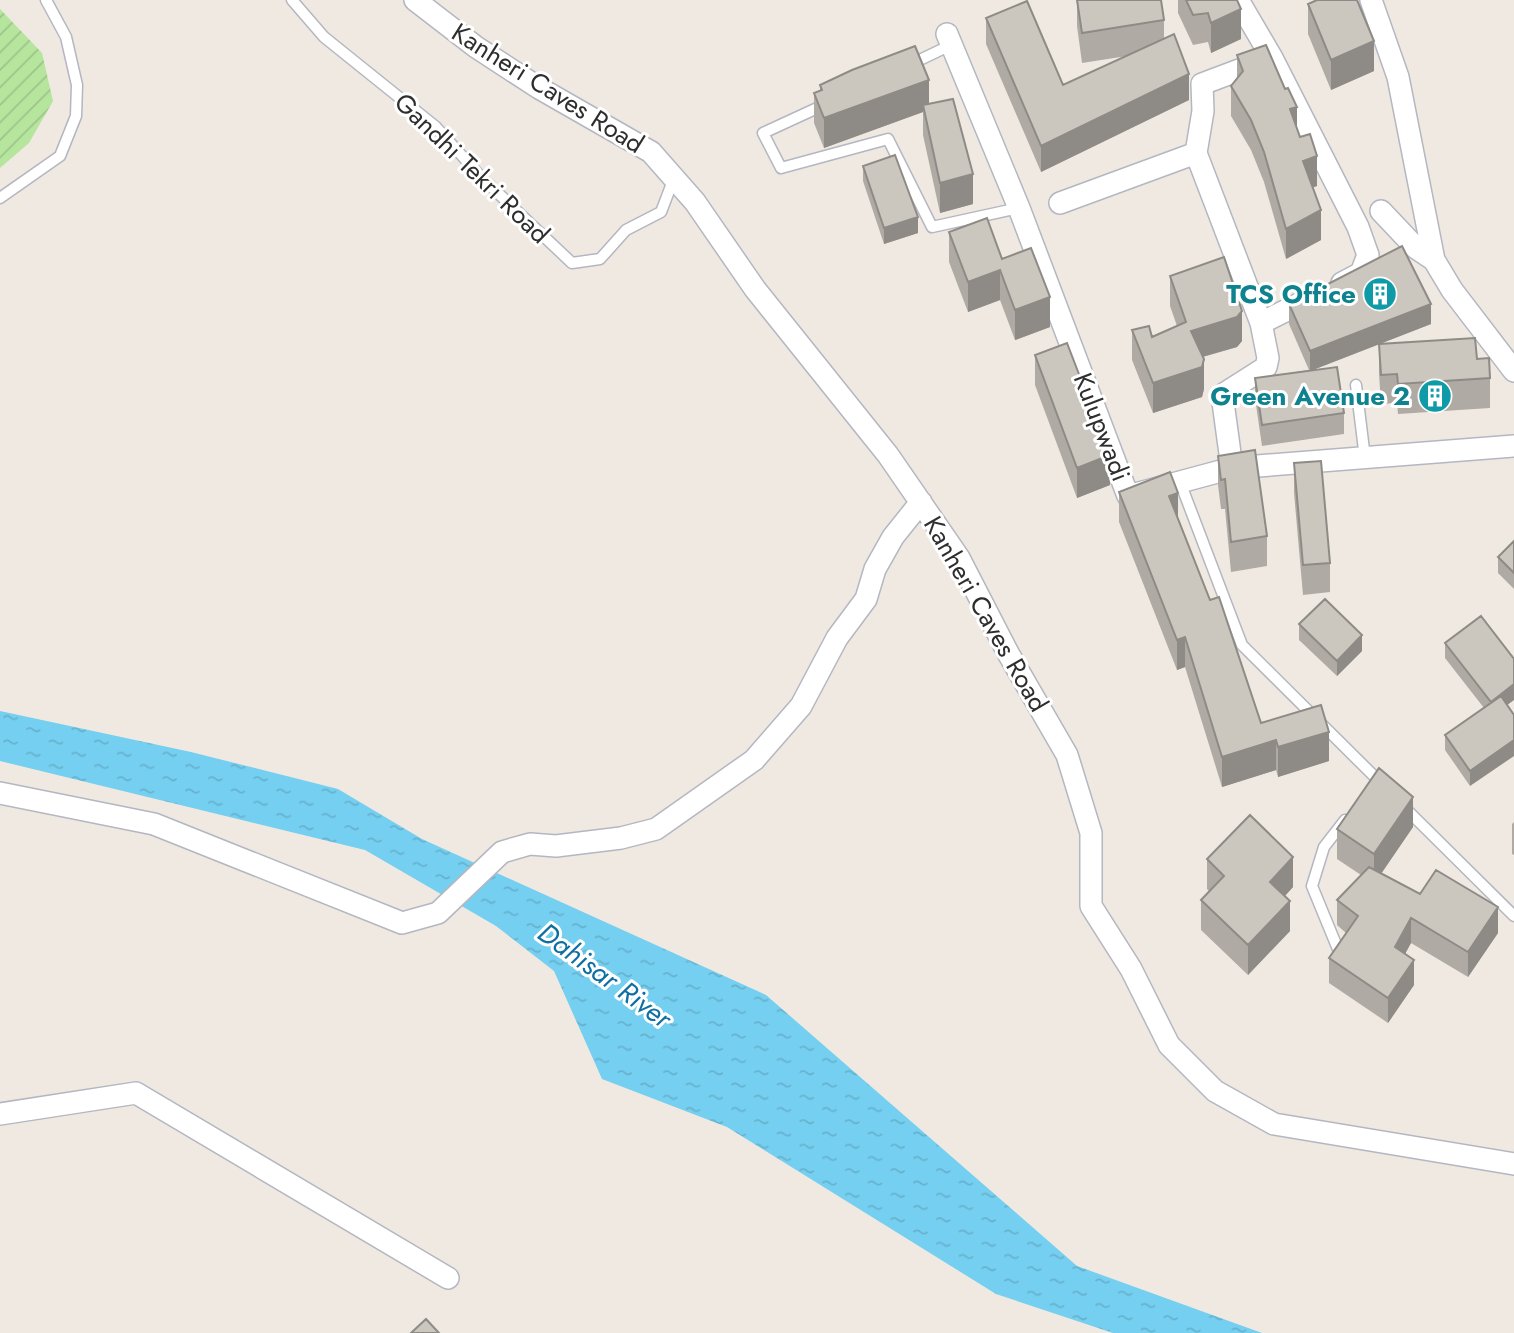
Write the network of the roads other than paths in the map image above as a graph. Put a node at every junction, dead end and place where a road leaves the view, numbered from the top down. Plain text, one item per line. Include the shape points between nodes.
1 (46, 0) edge
2 (292, 0) edge
3 (415, 0) edge
4 (1238, 0) edge
5 (1371, 0) edge
6 (949, 39) joint
7 (1272, 58) junction
8 (892, 73) edge
9 (843, 96) edge
10 (1196, 153) junction
11 (674, 178) junction
12 (0, 198) edge
13 (1060, 203) dead end
14 (1018, 208) junction
15 (1381, 211) dead end
16 (1434, 260) junction
17 (1261, 323) junction
18 (1514, 371) edge
19 (1356, 385) dead end
20 (1514, 446) edge
21 (1365, 458) junction
22 (1232, 468) junction
23 (1180, 482) junction
24 (921, 502) junction
25 (1377, 779) junction
26 (1369, 789) edge
27 (1386, 789) edge
28 (0, 793) edge
29 (1396, 799) edge
30 (1354, 808) edge
31 (1514, 916) edge
32 (1340, 954) edge
33 (0, 1114) edge
34 (1514, 1164) edge
35 (448, 1278) dead end

1 - 12 lane via 66,37 77,85 76,116 60,156
2 - 11 lane, Gandhi Tekri Road via 324,37 436,127 483,179 572,263 600,259 626,230 661,212
3 - 11 street, Kanheri Caves Road via 539,88 651,152
4 - 7 street
5 - 16 street via 1398,77
6 - 8 lane
6 - 14 street, Kulupwadi
7 - 10 street via 1202,84
7 - 17 street via 1368,254 1361,273
9 - 14 lane via 763,133 781,168 888,139 932,227
10 - 13 street
10 - 17 street
11 - 24 street, Kanheri Caves Road
14 - 23 street, Kulupwadi via 1128,496
15 - 16 street
16 - 18 street
17 - 22 street via 1266,367 1222,395
19 - 21 lane
20 - 21 street, Kulupwadi
21 - 22 street, Kulupwadi
22 - 23 street, Kulupwadi
23 - 25 lane via 1242,645
24 - 28 street via 874,569 866,598 837,638 801,706 754,760 656,829 556,846 530,844 502,852 438,913 402,923 154,824
24 - 34 street, Kanheri Caves Road via 959,558 1067,755 1091,833 1091,906 1131,969 1169,1045 1216,1091 1274,1124
25 - 26 lane
25 - 27 lane
29 - 31 lane
30 - 32 lane via 1324,847 1312,886
33 - 35 street via 136,1093

